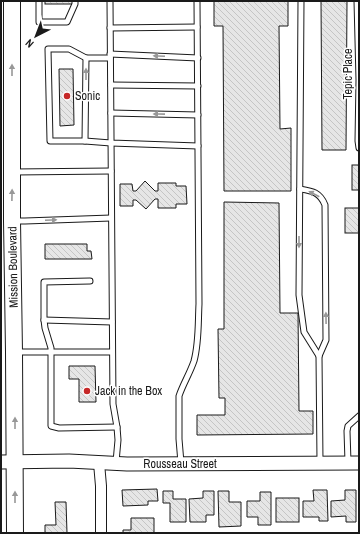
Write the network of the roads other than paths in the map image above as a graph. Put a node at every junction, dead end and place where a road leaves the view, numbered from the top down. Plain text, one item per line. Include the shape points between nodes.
1 (12, 1) edge
2 (39, 1) edge
3 (75, 1) edge
4 (110, 1) edge
5 (197, 1) edge
6 (301, 1) edge
7 (357, 1) edge
8 (197, 27) junction
9 (110, 28) junction
10 (110, 56) junction
11 (86, 58) junction
12 (198, 58) junction
13 (111, 85) junction
14 (198, 86) junction
15 (111, 113) junction
16 (198, 115) junction
17 (85, 141) junction
18 (111, 143) junction
19 (198, 146) junction
20 (359, 148) edge
21 (111, 171) junction
22 (13, 172) junction
23 (300, 189) junction
24 (111, 218) junction
25 (12, 221) junction
26 (90, 281) dead end
27 (44, 320) junction
28 (112, 322) junction
29 (14, 352) junction
30 (51, 352) junction
31 (112, 352) junction
32 (319, 356) junction
33 (359, 416) edge
34 (117, 427) junction
35 (8, 462) edge
36 (99, 463) junction
37 (116, 463) junction
38 (320, 463) junction
39 (353, 463) edge
40 (181, 464) junction
41 (15, 533) edge
42 (101, 533) edge

22 -> 1 main road, Mission Boulevard
2 - 3 lane via 39,22 67,22
4 - 9 lane
5 - 8 lane
6 - 23 lane
7 - 20 lane, Tepic Place
8 - 9 lane
8 - 12 lane
9 - 10 lane
10 - 11 lane
12 -> 10 lane
10 - 13 lane
17 -> 11 lane
11 - 17 lane via 69,49 48,49 50,141
12 - 14 lane
13 - 14 lane
13 - 15 lane
14 - 16 lane
16 -> 15 lane
15 - 18 lane
16 - 19 lane
17 - 18 lane
18 - 19 lane
18 - 21 lane
19 - 40 lane via 199,318 194,359 180,396
21 - 22 lane
21 - 24 lane
25 -> 22 main road, Mission Boulevard
23 -> 32 lane via 299,294 304,332
32 -> 23 lane via 326,340 324,205 322,199 314,192
25 -> 24 lane
24 - 28 lane
25 - 29 main road, Mission Boulevard
26 - 27 lane via 44,282
27 - 28 lane
27 - 30 lane
28 - 31 lane
29 - 30 lane
35 -> 29 main road, Mission Boulevard
30 - 31 lane
30 - 34 lane via 51,426
31 - 34 lane via 113,404
32 - 38 lane
33 - 39 lane via 348,426 347,431
34 - 37 lane
35 - 36 street, Rousseau Street
41 -> 35 main road, Mission Boulevard
36 - 37 street, Rousseau Street
36 - 42 street
37 - 40 street, Rousseau Street
38 - 39 street, Rousseau Street
38 - 40 street, Rousseau Street

